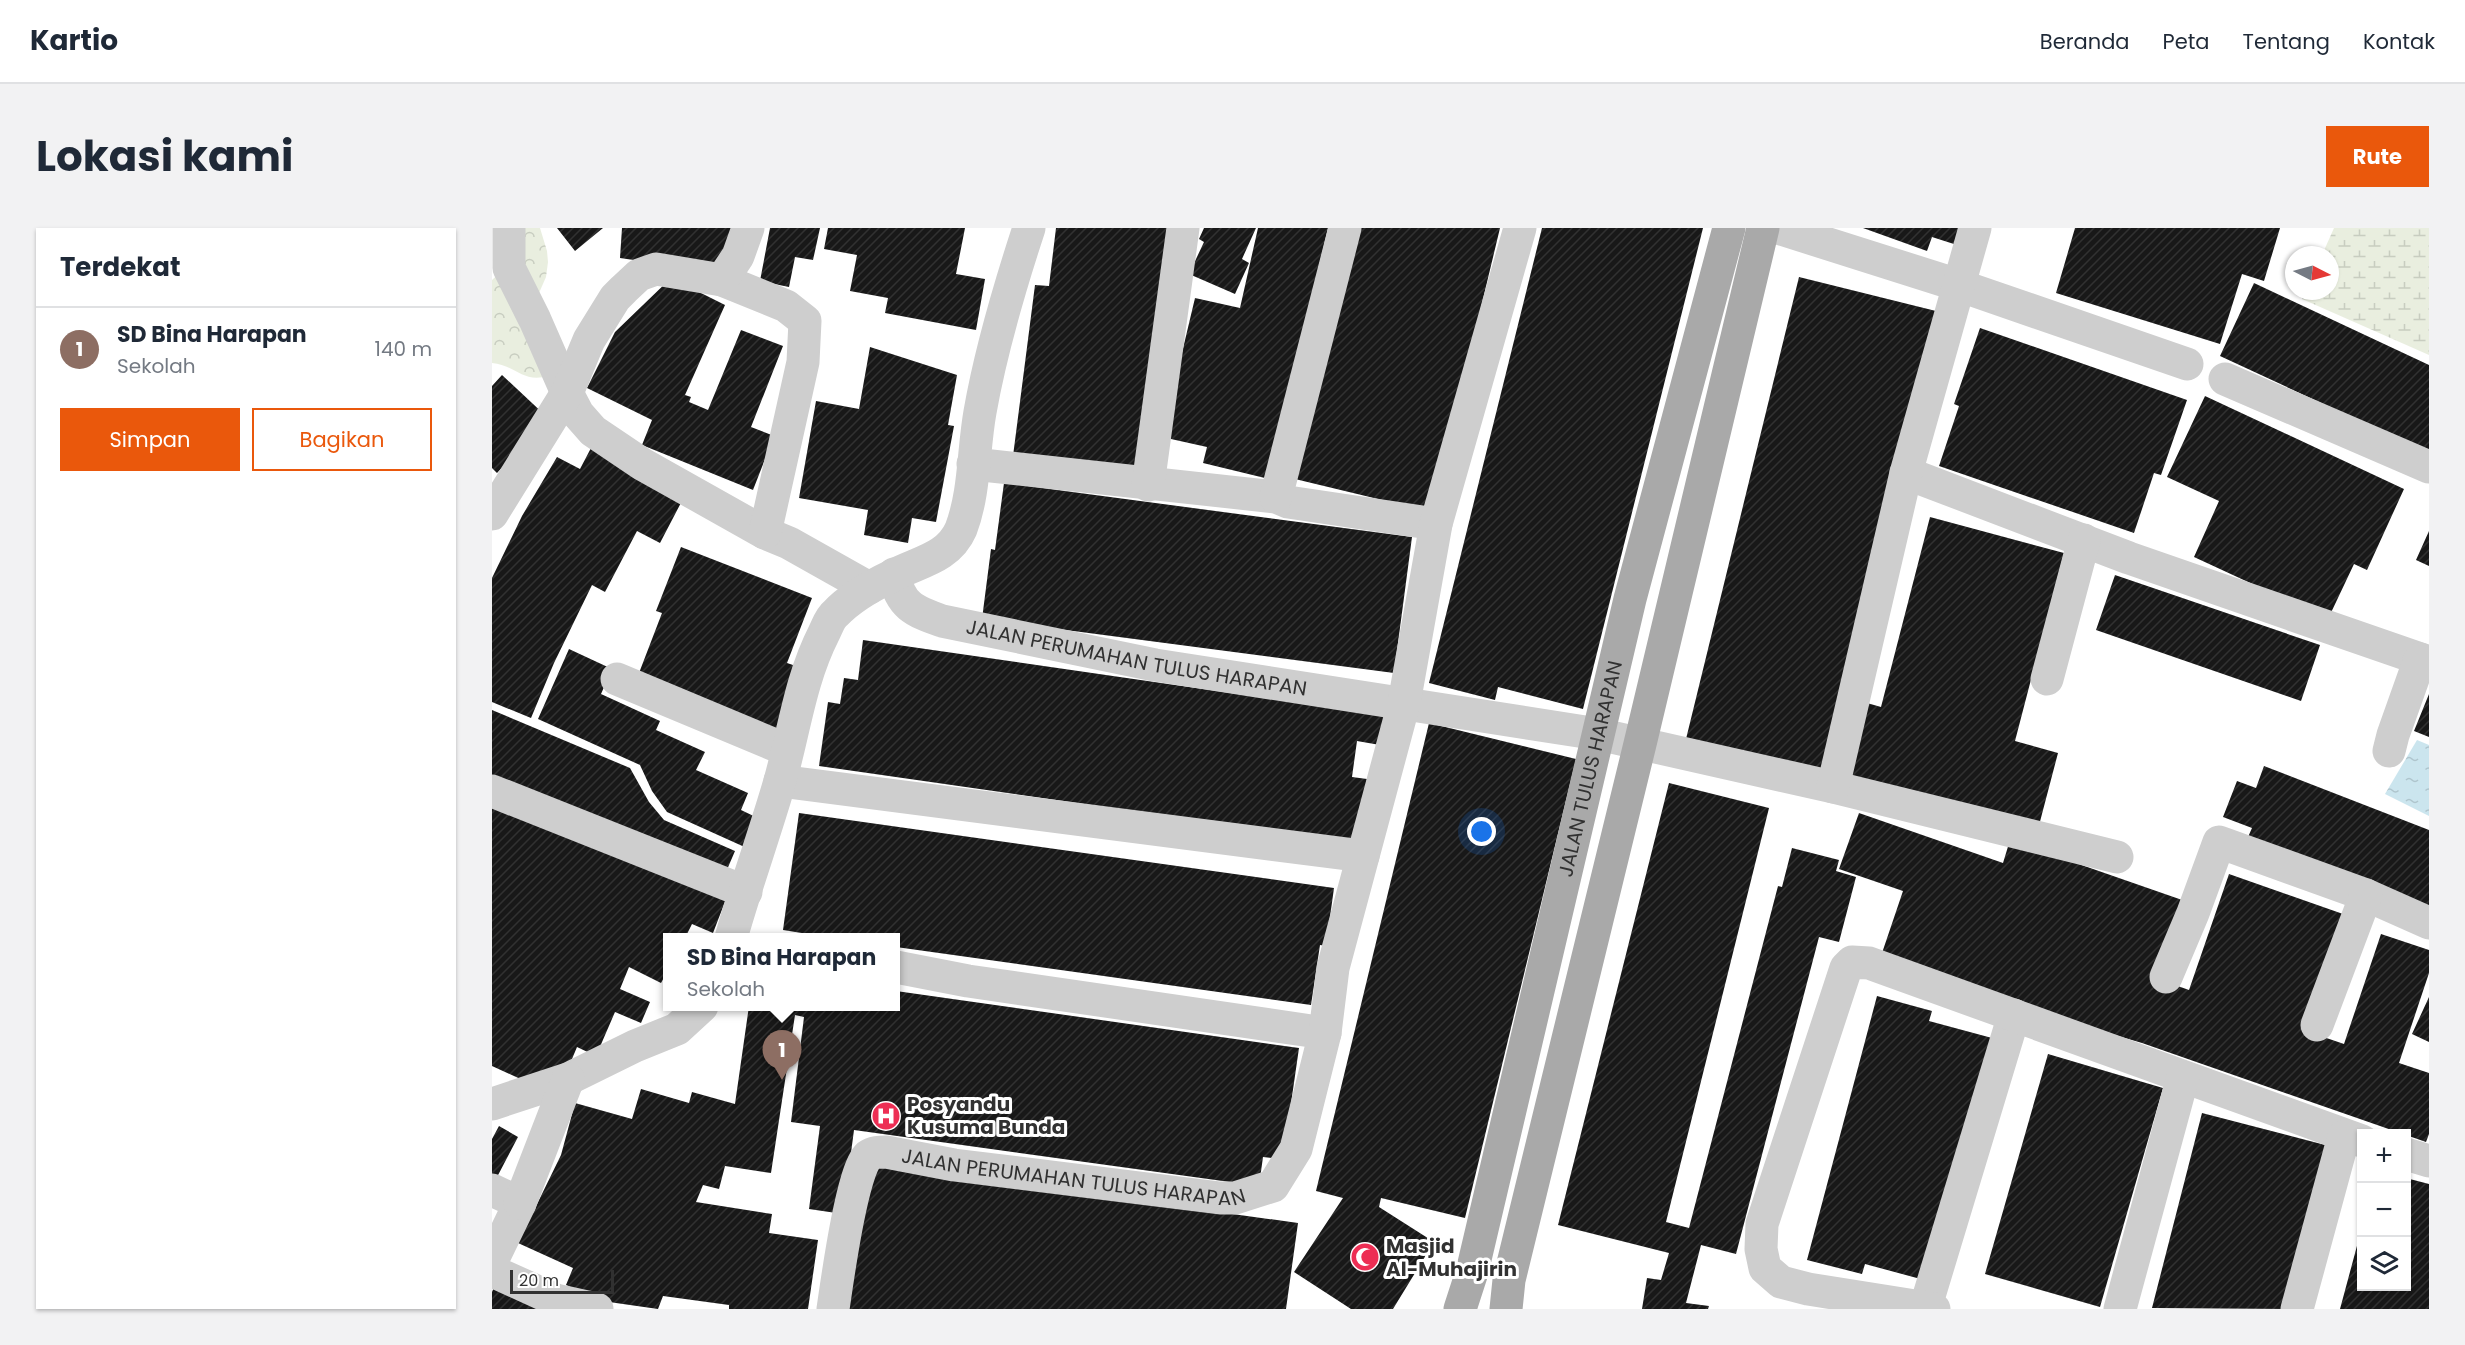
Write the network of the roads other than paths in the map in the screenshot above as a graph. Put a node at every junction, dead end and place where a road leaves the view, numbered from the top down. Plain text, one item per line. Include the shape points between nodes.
1 (509, 228) edge
2 (748, 228) edge
3 (1029, 228) edge
4 (1184, 228) edge
5 (1345, 228) edge
6 (1520, 228) edge
7 (1729, 228) edge
8 (1763, 228) edge
9 (1778, 228) edge
10 (1975, 228) edge
11 (722, 280) junction
12 (1958, 285) junction
13 (2187, 364) dead end
14 (2225, 379) dead end
15 (567, 393) junction
16 (974, 464) junction
17 (2429, 467) edge
18 (1906, 473) junction
19 (1148, 485) junction
20 (1276, 497) junction
21 (492, 514) edge
22 (1436, 524) junction
23 (765, 533) junction
24 (2084, 540) junction
25 (882, 581) junction
26 (2424, 660) edge
27 (617, 679) dead end
28 (2047, 679) dead end
29 (1404, 703) junction
30 (1598, 734) junction
31 (1640, 744) junction
32 (2390, 751) dead end
33 (784, 766) junction
34 (1833, 787) junction
35 (492, 791) edge
36 (1363, 856) junction
37 (2117, 857) dead end
38 (746, 892) junction
39 (2366, 895) junction
40 (2429, 923) edge
41 (740, 933) edge
42 (900, 968) edge
43 (2166, 977) dead end
44 (697, 1011) edge
45 (2014, 1015) junction
46 (2317, 1025) dead end
47 (1325, 1033) junction
48 (2183, 1077) junction
49 (568, 1079) junction
50 (492, 1104) edge
51 (2353, 1139) edge
52 (2411, 1156) edge
53 (2429, 1161) edge
54 (506, 1196) edge
55 (492, 1261) edge
56 (492, 1271) edge
57 (597, 1309) edge
58 (832, 1309) edge
59 (1460, 1309) edge
60 (1506, 1309) edge
61 (1928, 1309) edge
62 (2120, 1309) edge
63 (2297, 1309) edge

1 - 15 street via 509,268
2 - 11 street via 738,256
3 - 16 street via 996,334 979,415
4 - 19 street
5 - 20 street
6 - 22 street, JALAN PERUMAHAN TULUS HARAPAN
7 - 30 main road, JALAN TULUS HARAPAN
8 - 31 main road
9 - 12 street
10 - 12 street
11 - 15 street via 656,268 639,275 615,298 603,317 579,359
11 - 23 street via 786,306 805,321 803,362
12 - 13 street
12 - 18 street
14 - 17 street
15 - 21 street
15 - 23 street via 578,414 612,446
16 - 19 street
16 - 25 street via 969,502 951,546 923,564
18 - 24 street
18 - 34 street
19 - 20 street
20 - 22 street
22 - 29 street, JALAN PERUMAHAN TULUS HARAPAN
23 - 25 street
24 - 26 street
24 - 28 street
25 - 29 street, JALAN PERUMAHAN TULUS HARAPAN via 897,589 917,612 942,621 1155,665
25 - 33 street via 834,614 815,651
26 - 32 street
27 - 33 street
29 - 30 street, JALAN PERUMAHAN TULUS HARAPAN
29 - 36 street, JALAN PERUMAHAN TULUS HARAPAN
30 - 31 street, JALAN PERUMAHAN TULUS HARAPAN
30 - 59 main road, JALAN TULUS HARAPAN via 1472,1272
31 - 34 street, JALAN PERUMAHAN TULUS HARAPAN
31 - 60 main road via 1509,1280
33 - 36 street
33 - 38 street
34 - 37 street, JALAN PERUMAHAN TULUS HARAPAN
35 - 38 street
36 - 47 street, JALAN PERUMAHAN TULUS HARAPAN via 1333,968
38 - 41 street
39 - 40 street
39 - 43 street via 2219,842
39 - 46 street
42 - 47 street
44 - 49 street via 677,1029
45 - 48 street
45 - 61 street
45 - 61 street via 1852,962 1846,968 1762,1224 1765,1268 1781,1282
47 - 58 street, JALAN PERUMAHAN TULUS HARAPAN via 1296,1149 1273,1186 1235,1198 954,1165 886,1152 868,1156 858,1179
48 - 51 street
48 - 62 street
49 - 50 street
49 - 54 street
51 - 63 street
52 - 53 street
54 - 55 street
56 - 57 street via 556,1300

